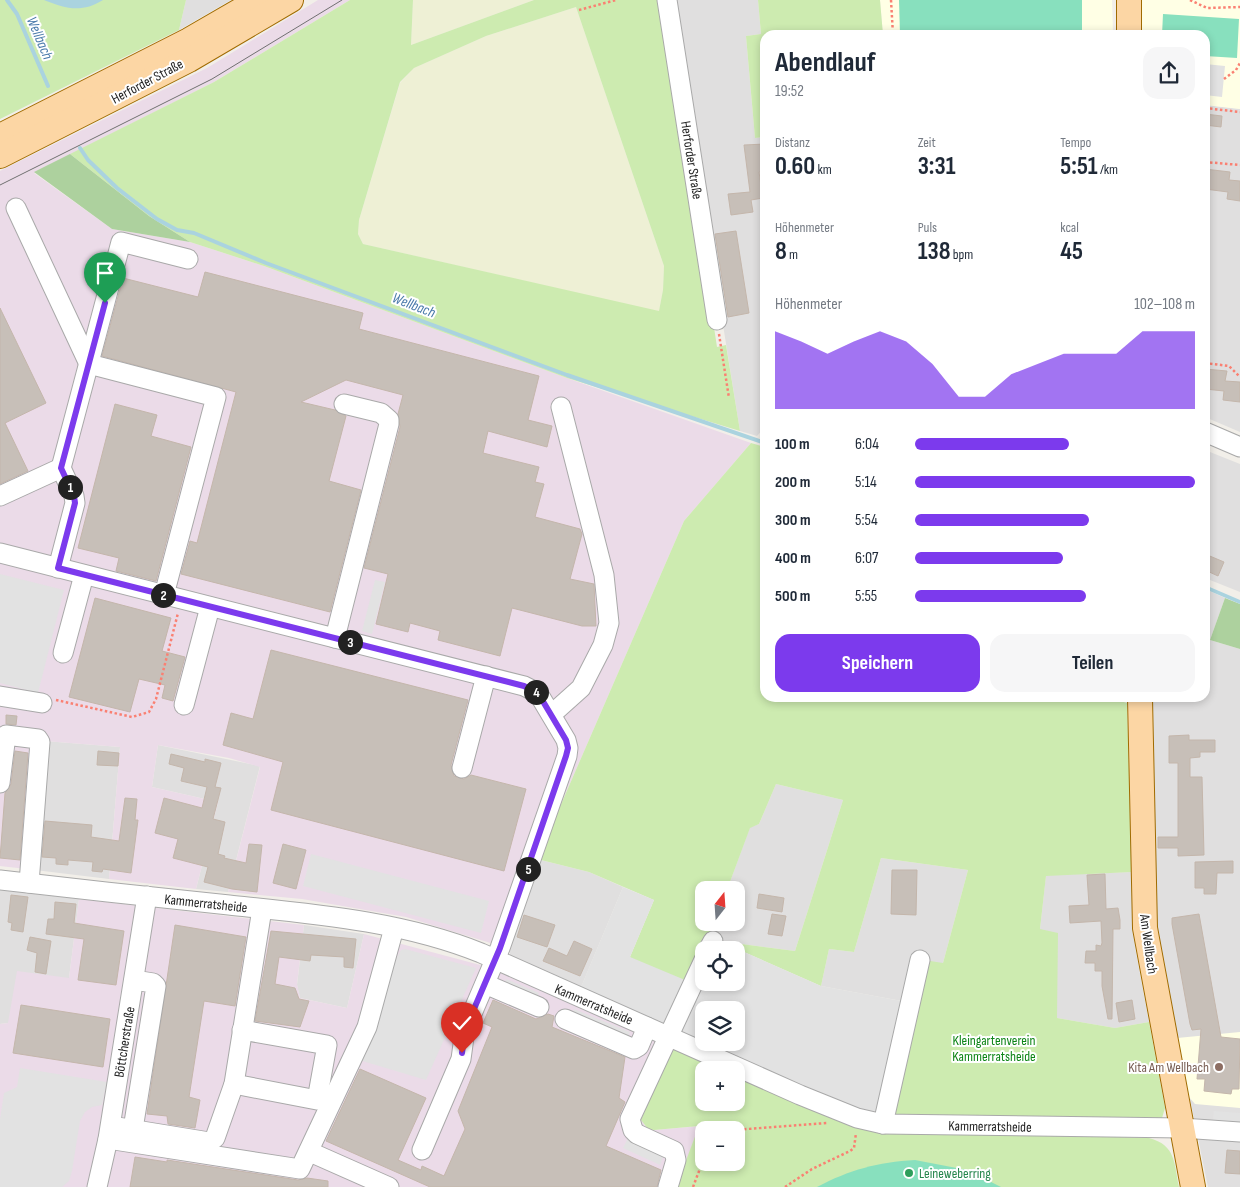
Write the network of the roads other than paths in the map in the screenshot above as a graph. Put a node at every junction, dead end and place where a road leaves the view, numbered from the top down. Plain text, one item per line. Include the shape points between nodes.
1 (258, 0) edge
2 (291, 0) edge
3 (667, 0) edge
4 (1129, 0) edge
5 (1129, 30) edge
6 (0, 136) edge
7 (0, 156) edge
8 (16, 208) dead end
9 (188, 260) dead end
10 (717, 320) road end
11 (88, 364) junction
12 (344, 404) dead end
13 (561, 408) dead end
14 (1210, 434) edge
15 (1240, 447) edge
16 (61, 468) junction
17 (0, 496) edge
18 (0, 553) edge
19 (58, 568) junction
20 (84, 575) junction
21 (173, 597) junction
22 (210, 607) junction
23 (335, 638) junction
24 (63, 653) dead end
25 (486, 676) junction
26 (0, 696) edge
27 (1140, 702) edge
28 (42, 703) road end
29 (184, 705) dead end
30 (552, 714) junction
31 (462, 768) dead end
32 (0, 783) edge
33 (0, 880) edge
34 (29, 883) junction
35 (147, 896) junction
36 (262, 909) junction
37 (394, 928) junction
38 (495, 960) junction
39 (920, 960) dead end
40 (695, 978) edge
41 (134, 980) junction
42 (485, 984) junction
43 (539, 1007) dead end
44 (565, 1019) dead end
45 (648, 1028) junction
46 (242, 1030) junction
47 (667, 1036) junction
48 (234, 1084) junction
49 (883, 1124) junction
50 (1182, 1128) junction
51 (133, 1130) junction
52 (110, 1132) junction
53 (1240, 1132) edge
54 (422, 1150) dead end
55 (310, 1152) junction
56 (97, 1187) edge
57 (389, 1187) edge
58 (668, 1187) edge
59 (1193, 1187) edge

1 - 6 main road, Herforder Straße via 181,44
2 - 7 main road, Herforder Straße via 189,60
3 - 10 street, Herforder Straße
4 - 5 main road
8 - 11 street
9 - 11 street via 121,242
11 - 16 street
11 - 21 street via 216,397
12 - 23 street via 381,413 389,424
13 - 30 street via 604,575 609,623 604,645 581,688
14 - 15 street
16 - 17 street
16 - 19 street via 75,503
18 - 19 street
19 - 20 street
20 - 21 street
20 - 24 street
21 - 22 street
22 - 23 street
22 - 29 street
23 - 25 street
25 - 30 street via 531,688
25 - 31 street
26 - 28 street
27 - 50 main road, Am Wellbach via 1145,928
30 - 38 street via 568,748
32 - 34 street via 6,735 38,738
33 - 34 street, Kammerratsheide
34 - 35 street, Kammerratsheide
35 - 36 street, Kammerratsheide
35 - 41 street, Böttcherstraße
36 - 37 street, Kammerratsheide
36 - 46 street
37 - 38 street, Kammerratsheide via 460,946
37 - 55 street via 371,1017
38 - 42 street
38 - 45 street, Kammerratsheide
39 - 49 street
40 - 47 street
41 - 51 street via 156,986
41 - 52 street, Böttcherstraße
42 - 43 street
42 - 54 street via 465,1030 459,1066
44 - 45 street via 634,1049
45 - 47 street, Kammerratsheide
46 - 48 street
46 - 48 street via 327,1046 317,1100
47 - 49 street, Kammerratsheide via 857,1118
47 - 58 street via 630,1119 637,1134 674,1150 676,1160
48 - 51 street via 215,1138 209,1142
49 - 50 street, Kammerratsheide
50 - 53 street, Kammerratsheide
50 - 59 main road, Am Wellbach
51 - 52 street
52 - 55 street via 297,1170 303,1167
52 - 56 street, Böttcherstraße
55 - 57 street

